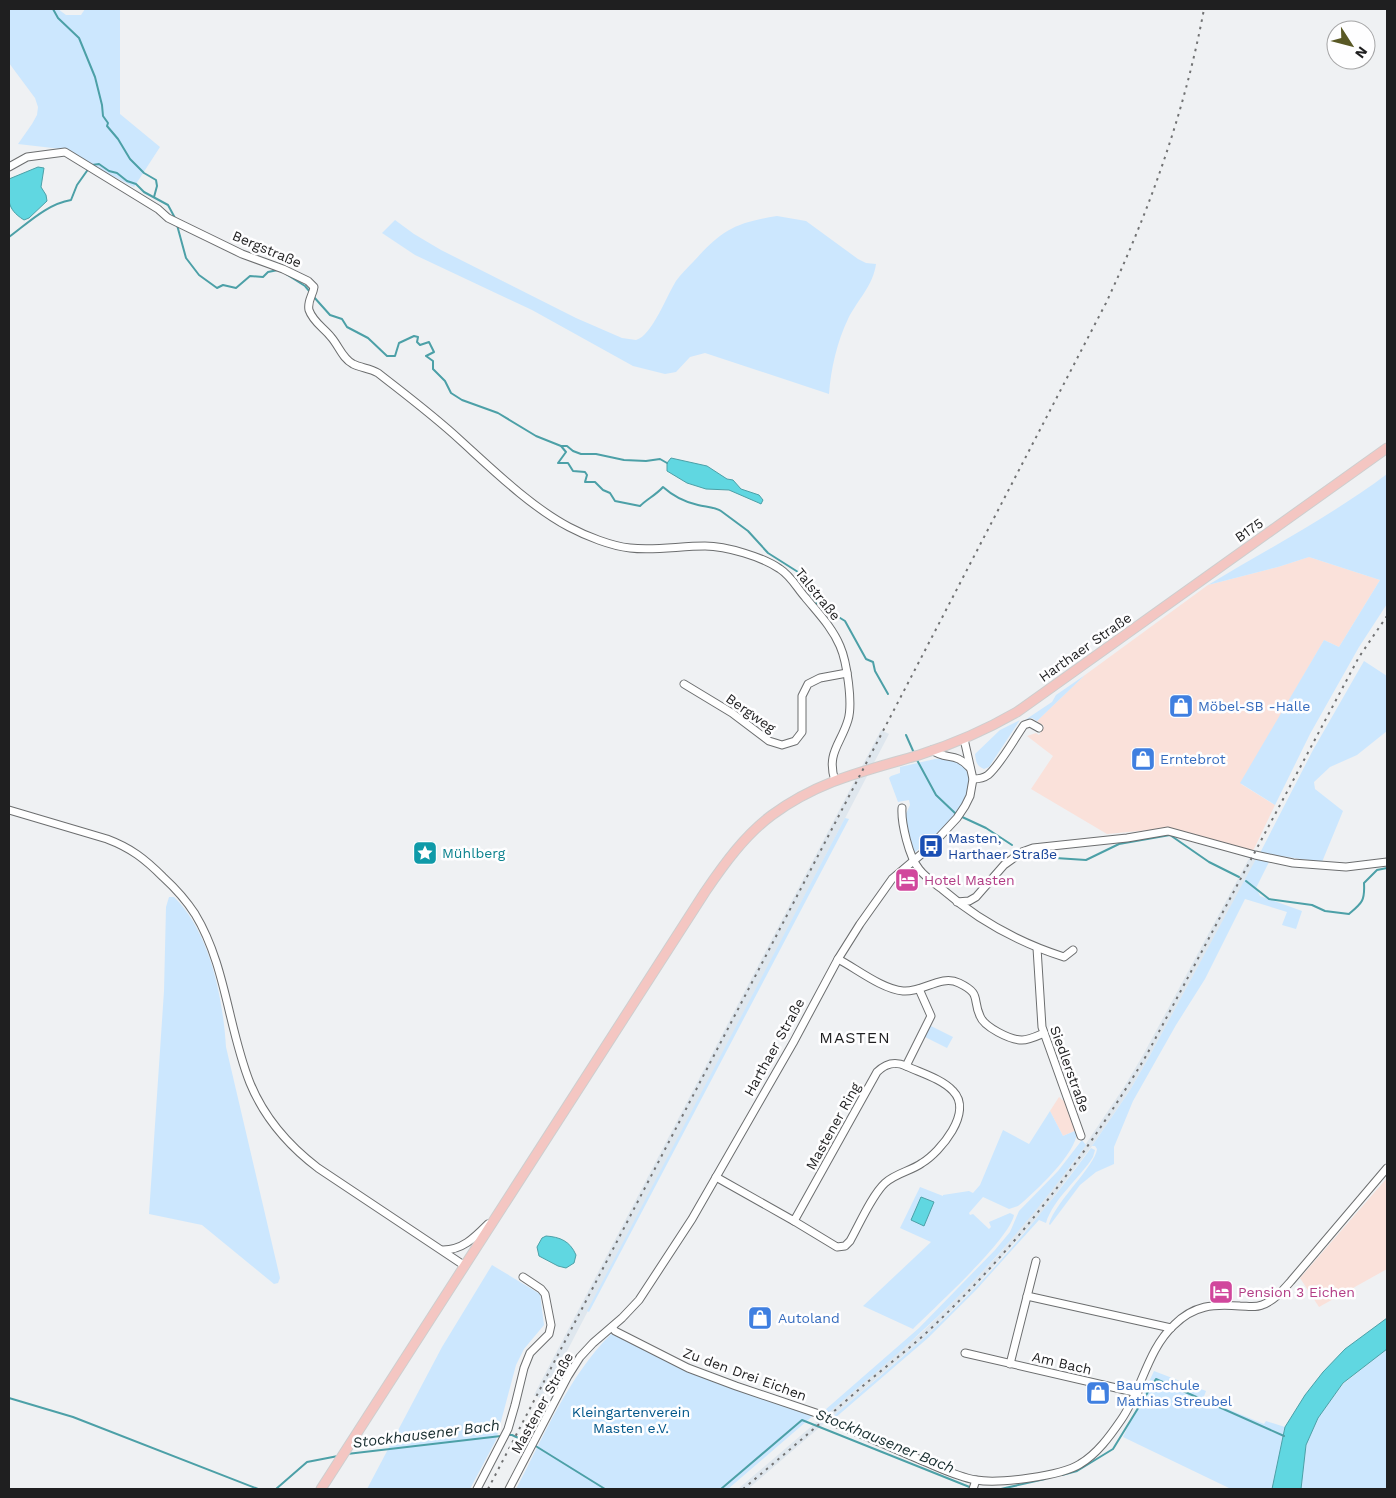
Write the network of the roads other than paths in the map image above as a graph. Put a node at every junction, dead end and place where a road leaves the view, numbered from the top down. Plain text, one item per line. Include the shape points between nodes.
1 (9, 167) edge
2 (1387, 448) edge
3 (605, 541) joint
4 (1217, 570) joint
5 (847, 673) junction
6 (684, 684) dead end
7 (1039, 728) dead end
8 (964, 739) junction
9 (932, 750) junction
10 (972, 770) junction
11 (973, 779) junction
12 (835, 780) junction
13 (902, 808) dead end
14 (9, 810) edge
15 (914, 860) junction
16 (1387, 862) edge
17 (957, 902) junction
18 (1037, 948) junction
19 (1073, 950) dead end
20 (838, 959) junction
21 (919, 989) junction
22 (1044, 1034) junction
23 (906, 1066) junction
24 (1082, 1136) dead end
25 (1387, 1168) edge
26 (716, 1177) junction
27 (503, 1207) junction
28 (794, 1221) junction
29 (443, 1250) junction
30 (1036, 1261) dead end
31 (465, 1266) junction
32 (522, 1277) dead end
33 (1027, 1296) junction
34 (612, 1327) junction
35 (1170, 1328) junction
36 (603, 1334) joint
37 (965, 1354) dead end
38 (1010, 1364) junction
39 (1138, 1392) junction
40 (819, 1414) dead end
41 (833, 1422) dead end
42 (974, 1485) edge
43 (321, 1489) edge
44 (477, 1489) edge
45 (509, 1489) edge

1 - 3 street, Bergstraße via 28,156 65,152 158,208 168,218 308,281 314,287 309,308 313,319 330,335 345,358 378,373 550,515 584,535
2 - 4 main road, B175
3 - 5 street, Talstraße via 634,548 725,548 780,568 834,633
4 - 8 main road, Harthaer Straße via 1033,701
5 - 6 street, Bergweg via 820,678 808,684 802,696 802,732 794,742 782,745 769,741 732,713
5 - 12 street, Talstraße via 850,708 833,755 831,770
7 - 11 street via 1030,723 1024,725 987,776
8 - 9 main road, Harthaer Straße
8 - 10 street, Harthaer Straße
9 - 10 street via 938,755 959,758
9 - 12 main road, Harthaer Straße
10 - 11 street, Harthaer Straße
11 - 15 street, Harthaer Straße via 970,796 959,815
12 - 27 main road, Harthaer Straße via 771,816 732,854
13 - 15 street via 901,818
14 - 29 street via 123,845 170,883 194,914 211,947 250,1082 274,1125 318,1168
15 - 17 street via 919,870
15 - 20 street, Harthaer Straße via 882,892
16 - 17 street via 1332,866 1283,861 1168,831 1033,848 1004,865 976,897
17 - 18 street via 997,929
18 - 19 street via 1064,957
18 - 22 street, Siedlerstraße via 1040,1020
20 - 21 street via 890,988
20 - 26 street, Harthaer Straße
21 - 22 street via 949,980 956,982 973,992 980,1018 985,1024 1014,1039
21 - 23 street via 931,1016
22 - 24 street, Siedlerstraße
23 - 28 street, Mastener Ring via 890,1063 877,1072
23 - 28 street, Mastener Ring via 947,1086 958,1098 958,1118 947,1140 931,1158 895,1176 879,1189 845,1246 837,1246
25 - 35 street via 1272,1300 1254,1307 1206,1306 1184,1316
26 - 28 street, Mastener Ring
26 - 34 street, Harthaer Straße via 649,1286
27 - 29 street via 469,1241 455,1249
27 - 31 main road, Harthaer Straße
29 - 31 street
30 - 33 street
31 - 43 main road, Harthaer Straße
32 - 44 street, Mastener Straße via 546,1294 551,1325 549,1334 530,1353 508,1429
33 - 35 street
33 - 38 street, Am Bach
34 - 36 street, Harthaer Straße
34 - 40 street, Zu den Drei Eichen via 688,1368
35 - 39 street via 1152,1354
36 - 45 street, Mastener Straße via 576,1364
37 - 38 street, Am Bach
38 - 39 street, Am Bach
39 - 42 street via 1107,1439 1079,1465 1052,1473
41 - 42 street

